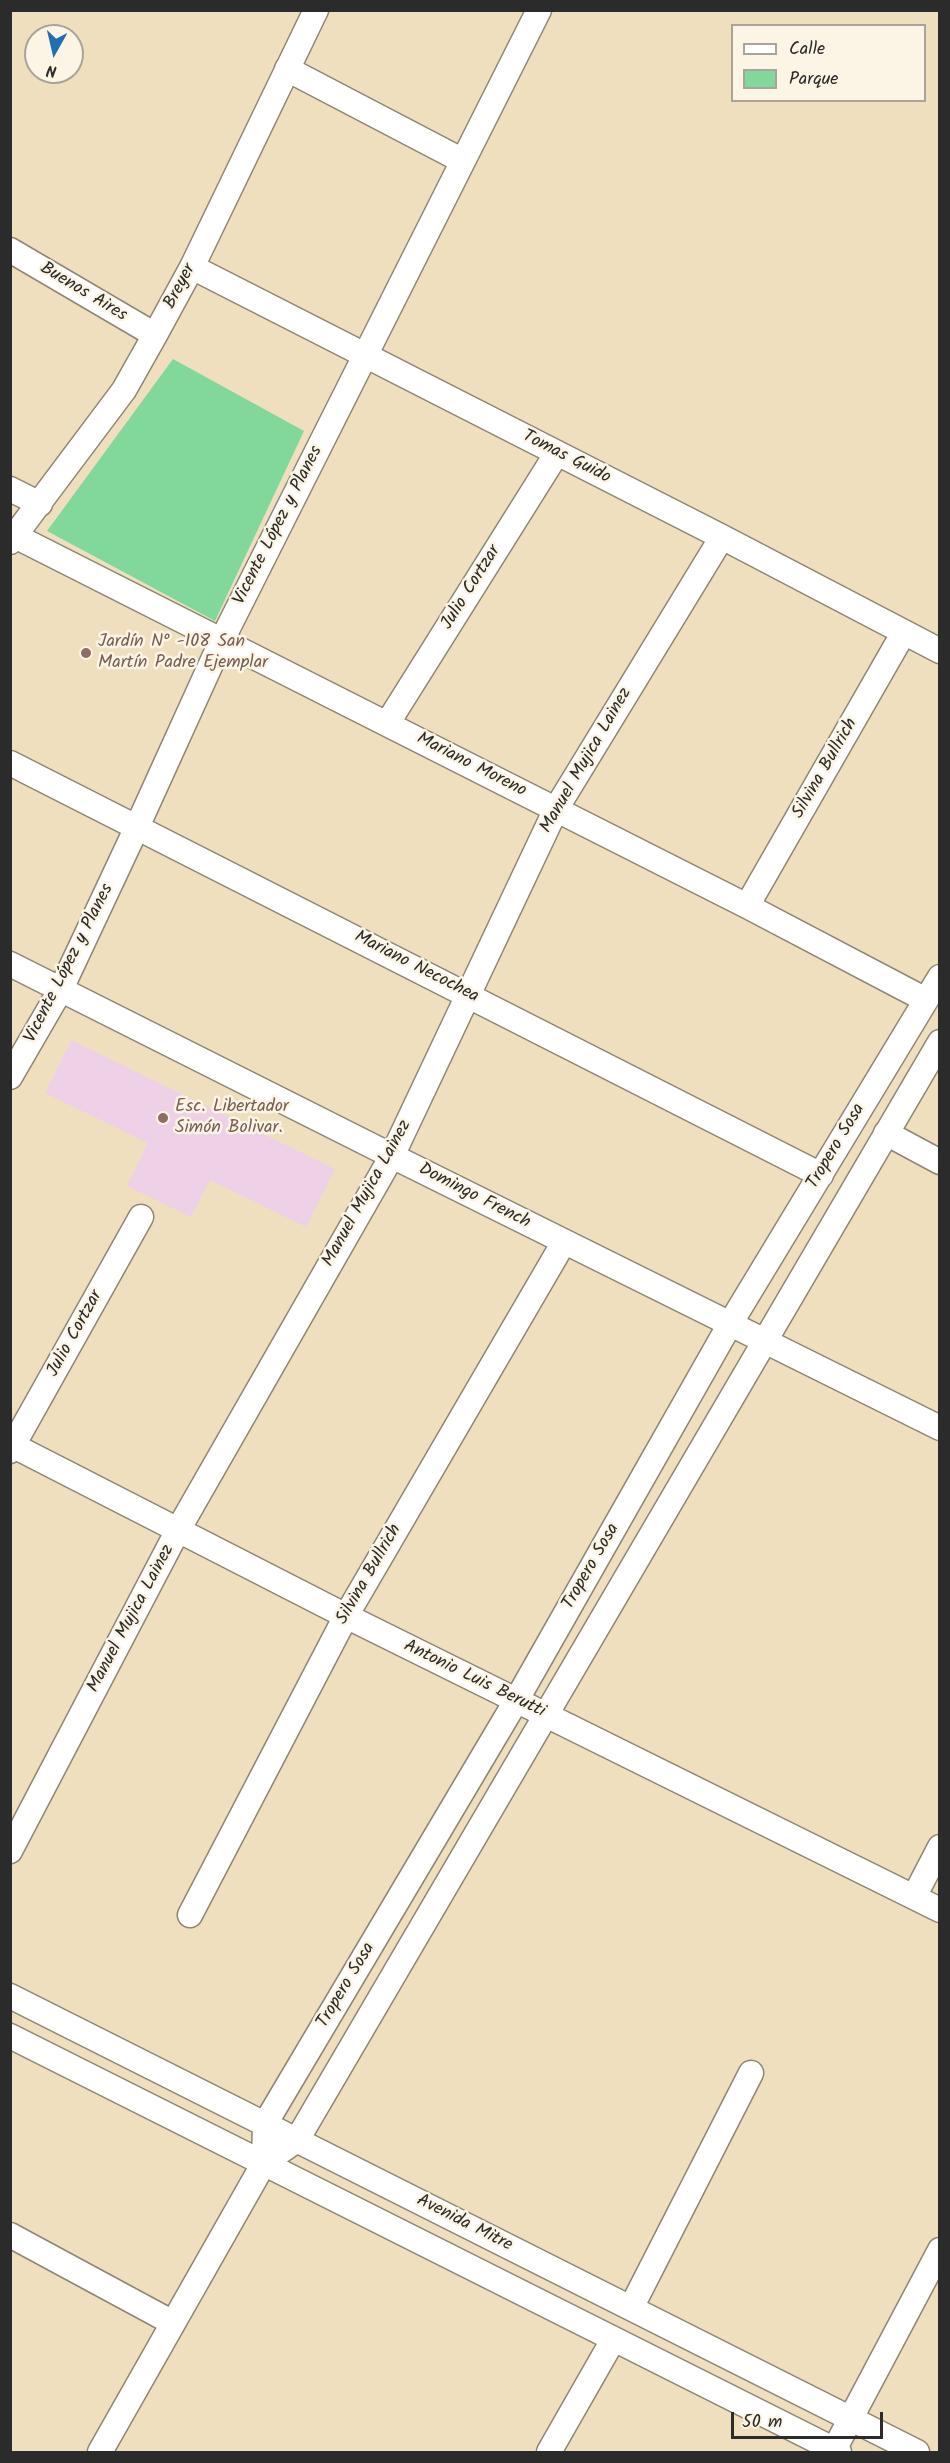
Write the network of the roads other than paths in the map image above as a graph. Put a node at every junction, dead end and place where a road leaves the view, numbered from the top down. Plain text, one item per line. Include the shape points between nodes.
1 (316, 10) edge
2 (539, 10) edge
3 (287, 69) junction
4 (463, 161) junction
5 (10, 250) edge
6 (192, 267) junction
7 (155, 335) junction
8 (365, 356) junction
9 (557, 453) junction
10 (10, 489) edge
11 (40, 504) junction
12 (722, 537) junction
13 (13, 539) edge
14 (904, 632) junction
15 (222, 640) junction
16 (939, 651) edge
17 (387, 724) junction
18 (10, 764) edge
19 (556, 809) junction
20 (137, 828) junction
21 (747, 906) junction
22 (10, 964) edge
23 (939, 977) edge
24 (60, 989) junction
25 (468, 994) junction
26 (926, 1000) junction
27 (939, 1042) edge
28 (10, 1077) edge
29 (886, 1133) junction
30 (392, 1156) junction
31 (939, 1162) edge
32 (821, 1175) junction
33 (141, 1217) dead end
34 (564, 1242) junction
35 (730, 1324) junction
36 (766, 1342) junction
37 (939, 1428) edge
38 (11, 1447) edge
39 (178, 1530) junction
40 (346, 1616) junction
41 (516, 1701) junction
42 (547, 1716) junction
43 (939, 1847) edge
44 (10, 1851) edge
45 (914, 1897) junction
46 (939, 1910) edge
47 (190, 1915) dead end
48 (10, 1996) edge
49 (10, 2036) edge
50 (750, 2073) dead end
51 (265, 2124) junction
52 (297, 2140) junction
53 (264, 2163) junction
54 (10, 2235) edge
55 (939, 2250) edge
56 (631, 2308) junction
57 (173, 2323) junction
58 (613, 2340) junction
59 (850, 2419) junction
60 (836, 2451) edge
61 (100, 2452) edge
62 (549, 2452) edge
63 (917, 2452) edge

1 - 3 street, Breyer
2 - 4 street, Vicente López y Planes
3 - 4 street
3 - 6 street, Breyer
4 - 8 street, Vicente López y Planes
5 - 7 street, Buenos Aires
6 - 7 street, Breyer
6 - 8 street, Tomas Guido
7 - 11 street, Breyer via 124,390
8 - 9 street, Tomas Guido
8 - 15 street, Vicente López y Planes
9 - 12 street, Tomas Guido
9 - 17 street, Julio Cortzar
10 - 11 street
11 - 13 street, Breyer
12 - 14 street, Tomas Guido
12 - 19 street, Manuel Mujica Lainez
13 - 15 street, Mariano Moreno
14 - 16 street, Tomas Guido
14 - 21 street, Silvina Bullrich
15 - 17 street, Mariano Moreno
15 - 20 street, Vicente López y Planes
17 - 19 street, Mariano Moreno
18 - 20 street, Mariano Necochea
19 - 21 street, Mariano Moreno
19 - 25 street, Manuel Mujica Lainez
20 - 24 street, Vicente López y Planes
20 - 25 street, Mariano Necochea
21 - 26 street, Mariano Moreno
22 - 24 street, Domingo French
23 - 26 street, Tropero Sosa
24 - 28 street, Vicente López y Planes
24 - 30 street, Domingo French
25 - 30 street, Manuel Mujica Lainez
25 - 32 street, Mariano Necochea
26 - 32 street, Tropero Sosa
27 - 29 street, Tropero Sosa
29 - 31 street
29 - 36 street, Tropero Sosa
30 - 34 street, Domingo French
30 - 39 street, Manuel Mujica Lainez
32 - 35 street, Tropero Sosa
33 - 38 street, Julio Cortzar
34 - 35 street, Domingo French
34 - 40 street, Silvina Bullrich
35 - 36 street, Domingo French
35 - 41 street, Tropero Sosa
36 - 37 street, Domingo French
36 - 42 street, Tropero Sosa
38 - 39 street, Antonio Luis Berutti
39 - 40 street, Antonio Luis Berutti
39 - 44 street, Manuel Mujica Lainez
40 - 41 street, Antonio Luis Berutti
40 - 47 street, Silvina Bullrich
41 - 42 street, Antonio Luis Berutti
41 - 51 street, Tropero Sosa
42 - 45 street, Antonio Luis Berutti
42 - 52 street, Tropero Sosa
43 - 45 street
45 - 46 street, Antonio Luis Berutti
48 - 51 street, Avenida Mitre
49 - 53 street, Avenida Mitre
50 - 56 street
51 - 52 street, Avenida Mitre
51 - 53 street, Tropero Sosa
52 - 53 street, Tropero Sosa
52 - 56 street, Avenida Mitre
53 - 57 street, Tropero Sosa
53 - 58 street, Avenida Mitre
54 - 57 street
55 - 59 street
56 - 59 street, Avenida Mitre
57 - 61 street, Tropero Sosa
58 - 60 street, Avenida Mitre
58 - 62 street
59 - 60 street
59 - 63 street, Avenida Mitre

